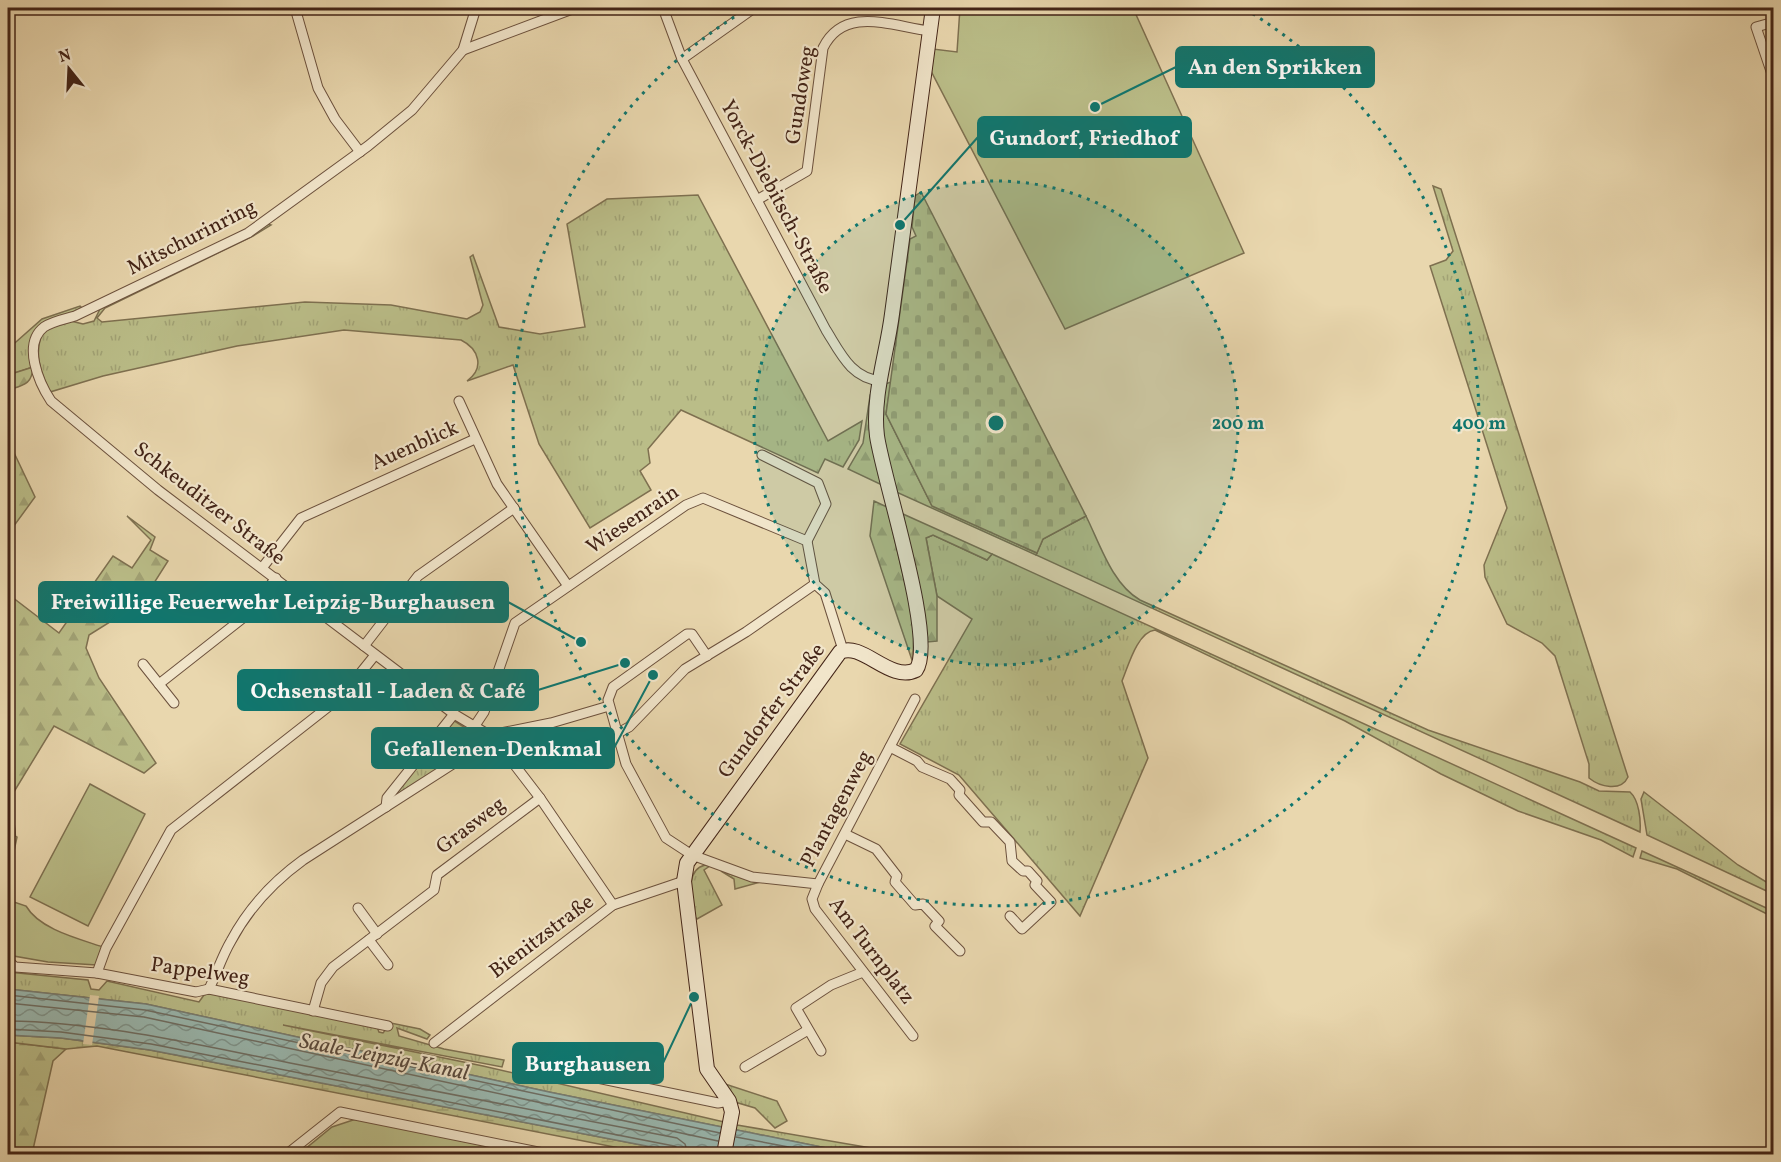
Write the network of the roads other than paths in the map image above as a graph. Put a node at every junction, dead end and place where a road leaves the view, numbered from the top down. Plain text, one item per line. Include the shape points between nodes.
1 (295, 8) edge
2 (476, 8) edge
3 (575, 8) edge
4 (663, 8) edge
5 (754, 8) edge
6 (933, 8) edge
7 (1773, 22) edge
8 (930, 31) junction
9 (463, 50) junction
10 (682, 59) junction
11 (1773, 80) edge
12 (360, 152) junction
13 (757, 200) junction
14 (94, 306) joint
15 (881, 381) junction
16 (459, 400) dead end
17 (476, 439) junction
18 (762, 455) dead end
19 (514, 508) junction
20 (807, 541) junction
21 (262, 568) junction
22 (276, 578) junction
23 (815, 584) junction
24 (568, 586) junction
25 (364, 645) junction
26 (843, 650) junction
27 (375, 655) junction
28 (707, 656) junction
29 (143, 664) dead end
30 (159, 684) junction
31 (915, 699) dead end
32 (174, 703) dead end
33 (609, 706) junction
34 (454, 714) junction
35 (476, 724) junction
36 (618, 733) junction
37 (494, 738) junction
38 (890, 747) junction
39 (540, 798) junction
40 (386, 807) junction
41 (845, 834) junction
42 (692, 855) junction
43 (685, 876) junction
44 (818, 884) junction
45 (614, 905) junction
46 (358, 908) dead end
47 (1010, 916) dead end
48 (377, 934) junction
49 (369, 940) junction
50 (960, 951) dead end
51 (8, 961) edge
52 (388, 965) dead end
53 (863, 972) junction
54 (98, 973) junction
55 (209, 989) junction
56 (314, 1011) junction
57 (388, 1026) dead end
58 (808, 1030) junction
59 (913, 1036) dead end
60 (434, 1043) dead end
61 (820, 1052) dead end
62 (525, 1063) dead end
63 (745, 1067) dead end
64 (729, 1101) junction
65 (287, 1155) edge
66 (548, 1155) edge
67 (723, 1155) edge

1 - 12 street via 318,87 335,119
2 - 9 street, Mitschurinring
3 - 9 street
4 - 10 street, Yorck-Diebitsch-Straße
5 - 10 street
6 - 8 street
7 - 11 street via 1756,27
8 - 13 street, Gundoweg via 857,21 834,32 823,48 807,171
8 - 15 street
9 - 12 street, Mitschurinring via 412,110
10 - 13 street, Yorck-Diebitsch-Straße
12 - 14 street, Mitschurinring via 248,232
13 - 15 street, Yorck-Diebitsch-Straße via 837,348 860,375
14 - 21 street, Schkeuditzer Straße via 47,326 37,335 34,351 40,384 51,400 158,490
15 - 26 street, Gundorfer Straße via 876,426 912,590 922,645 921,661 916,670 898,672
16 - 17 street
17 - 19 street, Auenblick via 497,484
17 - 21 street, Auenblick via 301,518
18 - 20 street via 818,483 826,504
19 - 24 street, Auenblick
19 - 25 street via 418,576
20 - 23 street
20 - 24 street, Wiesenrain via 703,498 686,505
21 - 22 street, Schkeuditzer Straße
22 - 25 street, Schkeuditzer Straße
22 - 30 street via 248,614
23 - 26 street via 825,593
23 - 28 street
24 - 35 street, Wiesenrain via 515,624 481,720
25 - 27 street, Schkeuditzer Straße
26 - 42 street, Gundorfer Straße
27 - 34 street, Schkeuditzer Straße
27 - 54 street via 342,696 171,830 106,948
28 - 33 street via 692,634 687,633 613,687 608,695
28 - 36 street via 685,669 629,728
29 - 30 street
30 - 32 street
31 - 38 street, Plantagenweg
33 - 36 street, Plantagenweg
33 - 37 street via 551,723 512,729
34 - 35 street, Schkeuditzer Straße
34 - 40 street via 387,798
35 - 37 street, Schkeuditzer Straße
36 - 42 street, Plantagenweg via 626,764 662,834
37 - 39 street, Schkeuditzer Straße
37 - 40 street
38 - 41 street, Plantagenweg
38 - 47 street via 922,767 950,778 983,822 991,822 1010,842 1012,861 1023,872 1028,871 1051,902 1022,929
39 - 45 street, Schkeuditzer Straße
39 - 48 street, Grasweg via 437,875 434,890
40 - 55 street via 303,860 274,884 231,940
41 - 44 street, Plantagenweg
41 - 50 street via 882,854 897,876 896,882 915,905 923,904 934,915 939,921 935,926
42 - 43 street, Gundorfer Straße
42 - 44 street, Plantagenweg via 752,877
43 - 45 street, Bienitzstraße
43 - 64 street via 707,1069
44 - 53 street, Am Turnplatz via 812,899 815,909
45 - 60 street, Bienitzstraße
46 - 48 street
48 - 49 street, Grasweg
49 - 52 street
49 - 56 street, Grasweg via 327,973
51 - 54 street, Pappelweg via 15,967
53 - 58 street via 831,985 797,1006
53 - 59 street, Am Turnplatz
54 - 55 street, Pappelweg via 196,992
55 - 56 street, Pappelweg
56 - 57 street, Pappelweg
58 - 61 street
58 - 63 street
62 - 64 street via 718,1103
64 - 67 street via 731,1118
65 - 66 street via 340,1112

